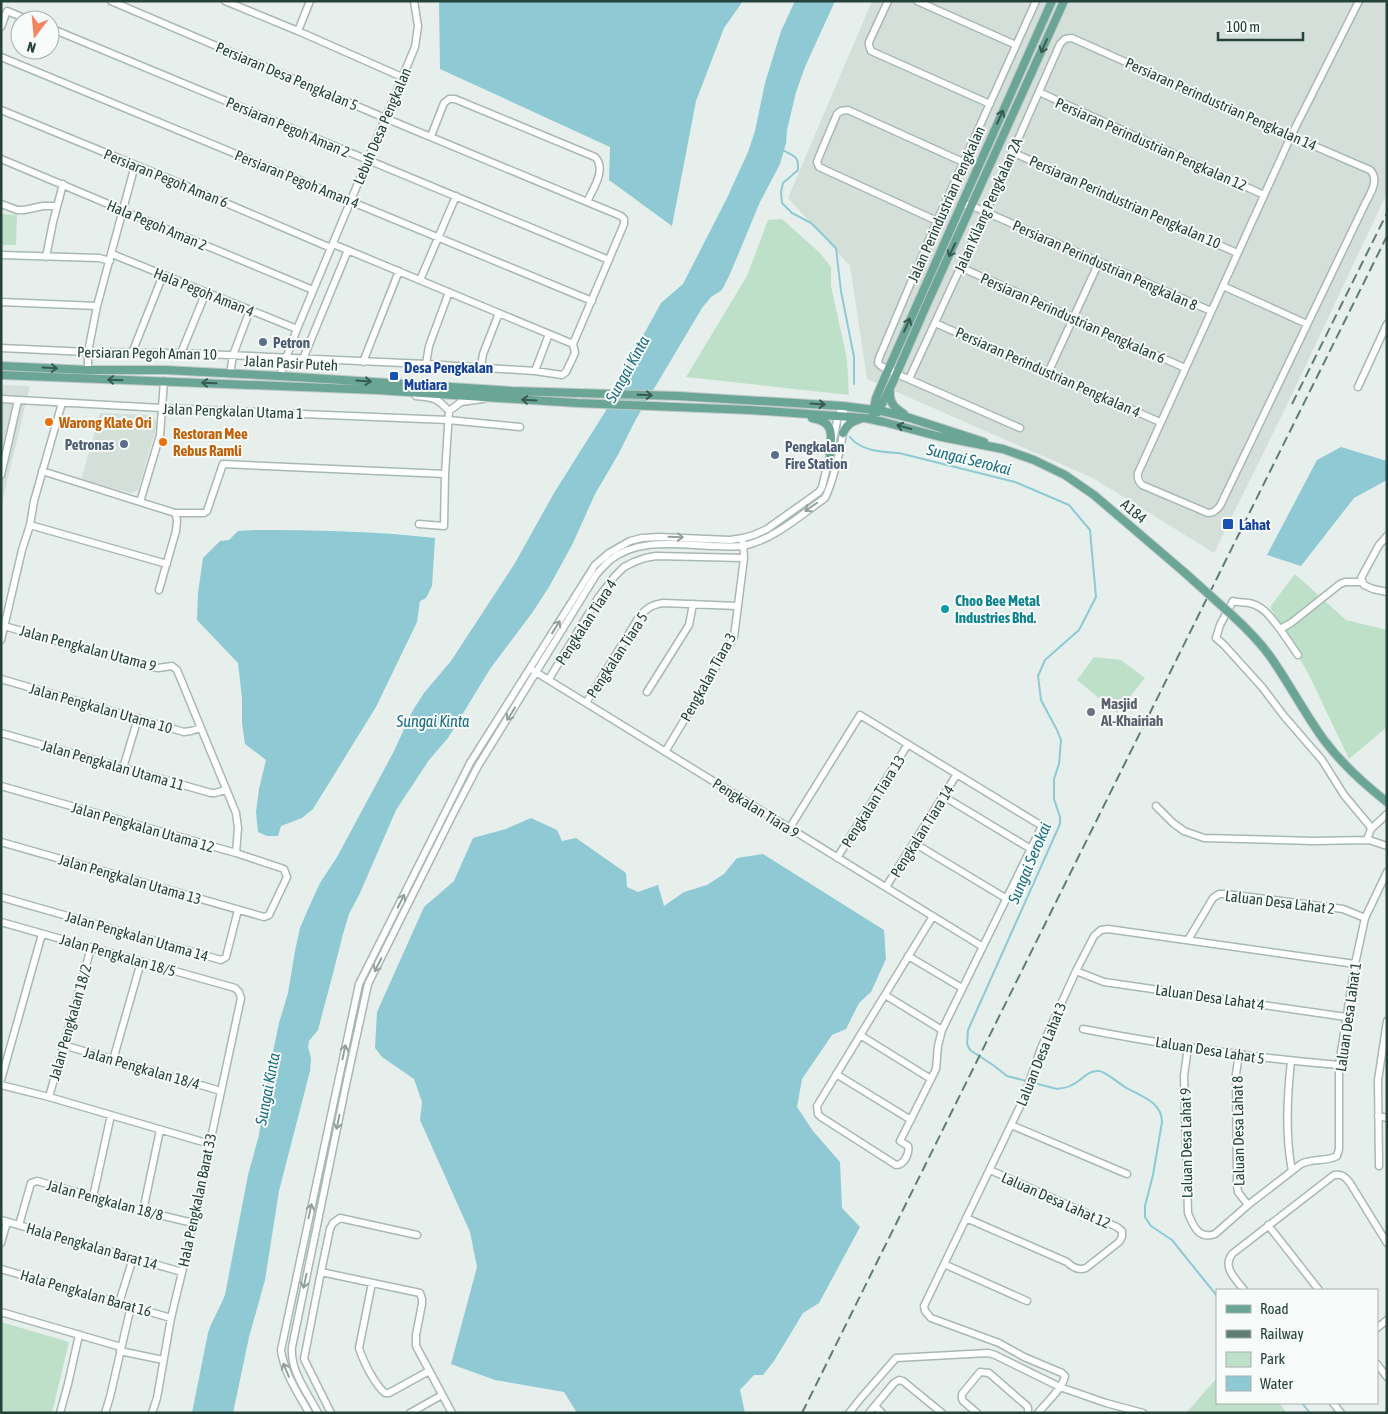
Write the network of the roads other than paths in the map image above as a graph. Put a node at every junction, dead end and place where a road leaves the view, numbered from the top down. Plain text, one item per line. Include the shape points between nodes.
1 (111, 1) edge
2 (225, 1) edge
3 (310, 1) edge
4 (414, 1) edge
5 (888, 1) edge
6 (917, 1) edge
7 (1036, 1) edge
8 (1052, 1) edge
9 (1064, 1) edge
10 (1359, 1) edge
11 (10, 12) edge
12 (1, 27) edge
13 (298, 31) junction
14 (60, 32) edge
15 (1072, 38) joint
16 (1016, 45) junction
17 (1, 57) edge
18 (402, 77) junction
19 (1039, 92) junction
20 (990, 104) junction
21 (1, 110) edge
22 (385, 118) junction
23 (431, 136) junction
24 (1291, 136) junction
25 (1012, 152) junction
26 (1, 159) edge
27 (368, 160) junction
28 (964, 162) junction
29 (136, 166) junction
30 (63, 184) junction
31 (1264, 195) junction
32 (456, 196) junction
33 (351, 200) junction
34 (587, 202) junction
35 (1, 204) edge
36 (961, 204) junction
37 (57, 206) junction
38 (972, 206) junction
39 (123, 211) junction
40 (986, 212) junction
41 (937, 221) junction
42 (439, 237) junction
43 (332, 246) junction
44 (348, 250) junction
45 (1237, 253) junction
46 (112, 254) junction
47 (1, 255) edge
48 (46, 258) junction
49 (609, 260) junction
50 (110, 261) junction
51 (1099, 262) junction
52 (960, 267) junction
53 (399, 271) junction
54 (163, 275) junction
55 (420, 280) junction
56 (1223, 286) junction
57 (314, 290) junction
58 (206, 292) junction
59 (449, 292) junction
60 (592, 300) junction
61 (1, 302) edge
62 (98, 306) junction
63 (250, 310) junction
64 (1211, 311) junction
65 (499, 313) junction
66 (1074, 317) junction
67 (935, 323) junction
68 (1307, 324) junction
69 (1387, 324) edge
70 (297, 329) junction
71 (549, 334) junction
72 (1379, 341) junction
73 (573, 344) junction
74 (1387, 344) edge
75 (1, 348) edge
76 (88, 352) junction
77 (132, 353) junction
78 (180, 353) junction
79 (233, 355) junction
80 (286, 358) junction
81 (302, 359) junction
82 (364, 362) junction
83 (426, 364) junction
84 (1, 366) edge
85 (481, 368) junction
86 (1185, 368) junction
87 (88, 370) junction
88 (129, 370) junction
89 (888, 370) junction
90 (535, 371) junction
91 (1048, 373) junction
92 (230, 374) junction
93 (897, 374) junction
94 (1, 375) edge
95 (280, 376) junction
96 (909, 379) junction
97 (164, 381) junction
98 (893, 382) junction
99 (234, 384) junction
100 (1358, 387) dead end
101 (334, 388) junction
102 (377, 390) junction
103 (878, 392) junction
104 (678, 396) junction
105 (496, 398) junction
106 (1, 399) edge
107 (18, 400) junction
108 (793, 402) junction
109 (62, 403) junction
110 (843, 406) junction
111 (857, 407) junction
112 (161, 408) junction
113 (750, 410) junction
114 (877, 410) junction
115 (449, 411) junction
116 (787, 413) junction
117 (842, 416) junction
118 (910, 418) junction
119 (868, 419) junction
120 (448, 420) junction
121 (1160, 422) junction
122 (520, 427) dead end
123 (1020, 428) dead end
124 (842, 433) junction
125 (1003, 449) junction
126 (4, 454) edge
127 (830, 455) junction
128 (828, 466) junction
129 (836, 467) junction
130 (42, 471) junction
131 (445, 474) junction
132 (1, 475) edge
133 (140, 502) junction
134 (175, 512) junction
135 (419, 524) dead end
136 (30, 525) junction
137 (1387, 536) edge
138 (743, 538) junction
139 (743, 546) junction
140 (744, 558) junction
141 (168, 564) junction
142 (1362, 582) junction
143 (159, 590) dead end
144 (1387, 592) edge
145 (693, 604) junction
146 (738, 606) junction
147 (4, 626) junction
148 (1280, 629) junction
149 (1, 640) edge
150 (1298, 655) dead end
151 (534, 671) junction
152 (1, 679) edge
153 (549, 680) junction
154 (648, 692) dead end
155 (586, 703) junction
156 (138, 718) junction
157 (200, 728) junction
158 (1, 733) edge
159 (908, 744) junction
160 (665, 752) junction
161 (123, 768) junction
162 (957, 774) junction
163 (1, 786) edge
164 (226, 790) junction
165 (943, 796) junction
166 (1387, 802) edge
167 (1156, 806) dead end
168 (1387, 814) edge
169 (789, 828) junction
170 (1371, 829) junction
171 (1369, 840) junction
172 (1, 842) edge
173 (914, 843) junction
174 (1387, 846) edge
175 (1031, 850) junction
176 (236, 853) junction
177 (837, 858) junction
178 (1387, 872) edge
179 (886, 887) junction
180 (1, 897) edge
181 (1007, 899) junction
182 (238, 910) junction
183 (259, 916) joint
184 (933, 916) junction
185 (1365, 918) junction
186 (1, 922) edge
187 (42, 934) junction
188 (1188, 940) junction
189 (982, 947) junction
190 (91, 948) junction
191 (908, 956) junction
192 (140, 962) junction
193 (1354, 964) junction
194 (1076, 971) junction
195 (235, 988) joint
196 (962, 988) junction
197 (885, 995) junction
198 (1346, 1017) junction
199 (1387, 1021) edge
200 (1083, 1029) dead end
201 (1386, 1029) edge
202 (942, 1030) junction
203 (860, 1035) junction
204 (64, 1046) junction
205 (1188, 1047) junction
206 (1239, 1054) junction
207 (113, 1060) junction
208 (1291, 1062) junction
209 (1339, 1066) junction
210 (836, 1074) junction
211 (931, 1079) junction
212 (1, 1080) edge
213 (1378, 1080) junction
214 (1387, 1082) edge
215 (1, 1085) edge
216 (220, 1091) junction
217 (49, 1097) junction
218 (111, 1115) junction
219 (1378, 1116) junction
220 (1387, 1118) edge
221 (911, 1120) junction
222 (1012, 1125) junction
223 (160, 1130) junction
224 (210, 1144) junction
225 (1379, 1166) dead end
226 (990, 1170) junction
227 (1292, 1171) junction
228 (1127, 1174) dead end
229 (93, 1196) junction
230 (1248, 1205) junction
231 (143, 1211) junction
232 (966, 1218) junction
233 (4, 1221) edge
234 (193, 1223) junction
235 (19, 1225) junction
236 (1268, 1225) junction
237 (1202, 1234) joint
238 (417, 1235) dead end
239 (1, 1243) edge
240 (1387, 1243) edge
241 (133, 1258) junction
242 (944, 1264) junction
243 (1, 1269) edge
244 (182, 1272) junction
245 (320, 1275) junction
246 (372, 1283) junction
247 (1243, 1289) edge
248 (1318, 1289) edge
249 (1027, 1301) dead end
250 (119, 1303) junction
251 (131, 1306) junction
252 (1, 1312) edge
253 (171, 1318) junction
254 (79, 1334) junction
255 (120, 1349) junction
256 (164, 1360) junction
257 (1378, 1365) edge
258 (429, 1371) junction
259 (1387, 1377) edge
260 (1060, 1387) junction
261 (442, 1395) junction
262 (875, 1406) junction
263 (60, 1413) edge
264 (105, 1413) edge
265 (152, 1413) edge
266 (309, 1413) edge
267 (318, 1413) edge
268 (331, 1413) edge
269 (410, 1413) edge
270 (452, 1413) edge
271 (849, 1413) edge
272 (869, 1413) edge
273 (882, 1413) edge
274 (942, 1413) edge
275 (977, 1413) edge
276 (1028, 1413) edge
277 (1038, 1413) edge
278 (1143, 1413) edge

1 - 22 street, Persiaran Desa Pengkalan 5
2 - 13 street
3 - 13 street
4 - 18 street, Lebuh Desa Pengkalan via 417,38
5 - 20 street via 869,42 870,48
6 - 16 street
7 - 16 street
36 -> 8 main road, Jalan Perindustrian Pengkalan
9 -> 38 main road, Jalan Perindustrian Pengkalan
10 - 24 street
11 - 12 street
13 - 18 street
14 - 27 street, Persiaran Pegoh Aman 2
15 - 19 street, Jalan Kilang Pengkalan 2A via 1060,44
15 - 24 street, Persiaran Perindustrian Pengkalan 14
16 - 20 street
17 - 33 street, Persiaran Pegoh Aman 4 via 190,137
18 - 22 street, Lebuh Desa Pengkalan
19 - 25 street, Jalan Kilang Pengkalan 2A
19 - 31 street, Persiaran Perindustrian Pengkalan 12
20 - 28 street
21 - 29 street, Persiaran Pegoh Aman 6
22 - 23 street, Persiaran Desa Pengkalan 5
22 - 27 street, Lebuh Desa Pengkalan
23 - 34 street, Persiaran Desa Pengkalan 5
23 - 34 street via 444,103 455,98 595,158 600,170
24 - 31 street
24 - 68 street, Persiaran Perindustrian Pengkalan 14 via 1370,170 1375,176
25 - 40 street, Jalan Kilang Pengkalan 2A
25 - 45 street, Persiaran Perindustrian Pengkalan 10
26 - 30 street, Hala Pegoh Aman 2
27 - 32 street, Persiaran Pegoh Aman 2
27 - 33 street, Lebuh Desa Pengkalan
28 - 41 street
28 - 41 street via 844,110 837,114 818,159 822,169
29 - 39 street
29 - 43 street, Persiaran Pegoh Aman 6
30 - 37 street
30 - 39 street, Hala Pegoh Aman 2
31 - 45 street
32 - 42 street
32 - 49 street, Persiaran Pegoh Aman 2
33 - 42 street, Persiaran Pegoh Aman 4
33 - 43 street, Lebuh Desa Pengkalan
34 - 49 street, Persiaran Desa Pengkalan 5 via 624,219
35 - 37 street via 17,210
36 - 38 street, Persiaran Perindustrian Pengkalan 8
89 -> 36 main road, Jalan Perindustrian Pengkalan
37 - 48 street
38 - 40 street, Persiaran Perindustrian Pengkalan 8
38 -> 93 main road, Jalan Perindustrian Pengkalan
39 - 46 street
39 - 57 street, Hala Pegoh Aman 2
40 - 51 street, Persiaran Perindustrian Pengkalan 8
40 - 52 street, Jalan Kilang Pengkalan 2A
41 - 89 street via 879,358 878,363
42 - 55 street
42 - 60 street, Persiaran Pegoh Aman 4
43 - 44 street, Persiaran Pegoh Aman 6
43 - 57 street, Lebuh Desa Pengkalan
44 - 53 street, Persiaran Pegoh Aman 6
44 - 81 street
45 - 56 street
46 - 50 street
46 - 54 street, Hala Pegoh Aman 4
47 - 48 street
48 - 50 street
49 - 60 street
50 - 62 street
51 - 64 street, Persiaran Perindustrian Pengkalan 8
51 - 66 street
52 - 66 street, Persiaran Perindustrian Pengkalan 6
52 - 67 street, Jalan Kilang Pengkalan 2A
53 - 55 street, Persiaran Pegoh Aman 6
53 - 82 street
54 - 58 street, Hala Pegoh Aman 4
54 - 77 street
55 - 59 street, Persiaran Pegoh Aman 6
56 - 64 street
56 - 68 street
57 - 70 street, Lebuh Desa Pengkalan
58 - 63 street, Hala Pegoh Aman 4
58 - 78 street
59 - 65 street, Persiaran Pegoh Aman 6
59 - 83 street via 429,346
60 - 73 street
61 - 62 street
62 - 76 street
63 - 70 street, Hala Pegoh Aman 4
63 - 79 street
64 - 86 street
65 - 71 street, Persiaran Pegoh Aman 6
65 - 85 street
66 - 86 street, Persiaran Perindustrian Pengkalan 6
66 - 91 street
67 - 91 street, Persiaran Perindustrian Pengkalan 4
67 - 96 street, Jalan Kilang Pengkalan 2A
68 - 121 street via 1220,506 1213,513 1138,481 1138,473
69 - 72 street
70 - 80 street, Lebuh Desa Pengkalan
71 - 73 street, Persiaran Pegoh Aman 6
71 - 90 street
72 - 74 street
72 - 100 street
73 - 90 street, Persiaran Pegoh Aman 10 via 575,352 562,375
75 - 76 street, Persiaran Pegoh Aman 10
76 - 77 street, Persiaran Pegoh Aman 10
76 - 87 street
77 - 78 street, Persiaran Pegoh Aman 10
78 - 79 street, Persiaran Pegoh Aman 10
79 - 80 street, Persiaran Pegoh Aman 10
79 - 92 street
80 - 81 street, Persiaran Pegoh Aman 10
80 - 95 street, Lebuh Desa Pengkalan
81 - 82 street, Persiaran Pegoh Aman 10
82 - 83 street, Persiaran Pegoh Aman 10
83 - 85 street, Persiaran Pegoh Aman 10
84 -> 87 main road, Jalan Pasir Puteh
85 - 90 street, Persiaran Pegoh Aman 10
86 - 121 street
87 - 88 main road, Jalan Pasir Puteh
88 - 92 main road, Jalan Pasir Puteh
88 - 97 main road
89 - 93 street
89 - 103 main road, Jalan Perindustrian Pengkalan
91 - 121 street, Persiaran Perindustrian Pengkalan 4
92 - 95 main road, Jalan Pasir Puteh
93 - 96 street
93 - 98 main road, Jalan Perindustrian Pengkalan
97 -> 94 main road, Jalan Pasir Puteh
95 - 99 main road via 269,382
95 - 101 main road via 288,382
95 -> 104 main road, Jalan Pasir Puteh via 512,391
96 - 123 street
99 -> 97 main road, Jalan Pasir Puteh
97 - 112 street
98 - 114 main road, Jalan Perindustrian Pengkalan
98 - 118 main road via 892,405
99 - 101 main road, Jalan Pasir Puteh
101 - 102 main road, Jalan Pasir Puteh
102 - 105 main road, Jalan Pasir Puteh
102 - 115 street via 434,398
103 - 111 main road
103 - 114 main road, Jalan Perindustrian Pengkalan
104 - 108 main road
104 - 113 main road via 745,404
113 -> 105 main road, Jalan Pasir Puteh
105 - 115 street via 461,402
106 - 107 street, Jalan Pengkalan Utama 1
107 - 109 street, Jalan Pengkalan Utama 1
107 - 126 street
108 -> 110 main road
108 - 113 main road via 776,406 756,405
109 - 112 street, Jalan Pengkalan Utama 1
109 - 130 street
110 - 111 main road
110 - 117 street
111 - 114 main road
112 - 120 street, Jalan Pengkalan Utama 1
112 - 133 street via 160,435
113 - 116 main road
114 - 118 main road
114 - 119 main road, Jalan Perindustrian Pengkalan
115 - 120 street
116 - 117 main road
116 - 127 main road via 827,424 832,433
117 - 119 main road
117 - 124 street
117 - 127 street
118 - 125 main road
119 - 124 main road via 849,423
125 -> 119 main road
120 - 122 street, Jalan Pengkalan Utama 1
120 - 131 street
124 - 129 street
125 - 166 main road, A184, bridge via 1034,460 1083,487 1233,616 1271,658 1333,751
126 - 132 street
127 - 128 street
128 - 129 street
128 - 138 street via 822,487 816,494 767,529
129 -> 139 street via 825,498 769,537
130 - 133 street
130 - 136 street
131 - 134 street via 223,464 206,512
131 - 135 street via 444,526
133 - 134 street
134 - 141 street via 176,531
136 - 141 street
136 - 147 street
137 - 142 street via 1361,576
138 - 139 street, Pengkalan Tiara 3
151 -> 138 street via 595,564 609,553 642,538
139 - 140 street, Pengkalan Tiara 3
139 - 151 street via 656,544 624,551 596,574
140 - 146 street, Pengkalan Tiara 3
140 - 153 street, Pengkalan Tiara 4 via 656,556 624,568 598,598
141 - 143 street
142 - 144 street via 1370,588
142 - 148 street via 1340,584
145 - 146 street, Pengkalan Tiara 5
145 - 154 street via 689,625
145 - 155 street, Pengkalan Tiara 5 via 663,603 647,608
146 - 160 street, Pengkalan Tiara 3 via 734,637
147 - 149 street
147 - 157 street, Jalan Pengkalan Utama 9 via 150,667 172,666 177,670
148 - 150 street
148 - 170 street via 1259,607 1233,601 1216,638 1262,687 1322,760
151 - 153 street, Pengkalan Tiara 9
266 -> 151 street via 285,1370 281,1350 359,984 470,763
151 -> 267 street via 474,774 368,984 292,1347 293,1365
152 - 156 street, Jalan Pengkalan Utama 10
153 - 155 street, Pengkalan Tiara 9
155 - 160 street, Pengkalan Tiara 9
156 - 157 street, Jalan Pengkalan Utama 10 via 184,732
156 - 161 street
157 - 164 street
158 - 161 street, Jalan Pengkalan Utama 11
159 - 162 street
159 - 169 street via 860,715
159 - 177 street, Pengkalan Tiara 13
160 - 169 street, Pengkalan Tiara 9
161 - 164 street, Jalan Pengkalan Utama 11 via 211,792
162 - 165 street, Pengkalan Tiara 14
162 - 175 street via 1041,825
163 - 176 street, Jalan Pengkalan Utama 12
164 - 176 street via 236,813
165 - 173 street, Pengkalan Tiara 14
165 - 175 street
167 - 171 street via 1184,831 1204,838
168 - 170 street
169 - 177 street, Pengkalan Tiara 9
170 - 171 street
171 - 174 street
172 - 182 street, Jalan Pengkalan Utama 13
173 - 179 street, Pengkalan Tiara 14
173 - 181 street
175 - 181 street
176 - 183 street, Jalan Pengkalan Utama 12 via 284,869 287,877 269,915
177 - 179 street, Pengkalan Tiara 9
178 - 185 street, Laluan Desa Lahat 1
179 - 184 street, Pengkalan Tiara 9
180 - 182 street, Jalan Pengkalan Utama 14 via 221,960 226,957
181 - 189 street
182 - 183 street, Jalan Pengkalan Utama 13
184 - 189 street, Pengkalan Tiara 9
184 - 191 street
185 - 188 street, Laluan Desa Lahat 2 via 1343,909 1218,894
185 - 193 street, Laluan Desa Lahat 1
186 - 187 street, Jalan Pengkalan 18/5
187 - 190 street, Jalan Pengkalan 18/5
187 - 212 street
188 - 193 street, Laluan Desa Lahat 3
188 - 194 street, Laluan Desa Lahat 3 via 1101,930 1094,936
189 - 196 street
190 - 192 street, Jalan Pengkalan 18/5
190 - 204 street, Jalan Pengkalan 18/2
191 - 196 street
191 - 197 street
192 - 195 street, Jalan Pengkalan 18/5
192 - 207 street
193 - 198 street, Laluan Desa Lahat 1
194 - 198 street, Laluan Desa Lahat 4 via 1104,982
194 - 222 street, Laluan Desa Lahat 3 via 1041,1048
195 - 216 street, Hala Pengkalan Barat 33 via 241,998
196 - 202 street
197 - 202 street
197 - 203 street
198 - 209 street, Laluan Desa Lahat 1
199 - 201 street
200 - 205 street, Laluan Desa Lahat 5
201 - 213 street
202 - 211 street via 936,1069
203 - 210 street
203 - 211 street
204 - 207 street, Jalan Pengkalan 18/4
204 - 217 street, Jalan Pengkalan 18/2
205 - 206 street, Laluan Desa Lahat 5
205 - 237 street, Laluan Desa Lahat 9 via 1184,1076 1188,1213 1193,1228
206 - 208 street, Laluan Desa Lahat 5
206 - 230 street, Laluan Desa Lahat 8 via 1236,1074 1237,1186
207 - 216 street, Jalan Pengkalan 18/4
208 - 209 street, Laluan Desa Lahat 5
208 - 227 street via 1288,1151
209 - 227 street, Laluan Desa Lahat 1 via 1337,1156 1308,1161
210 - 221 street
210 - 221 street via 818,1106 818,1114 896,1165 902,1164 909,1150 900,1141
211 - 221 street
213 - 214 street
213 - 219 street
215 - 217 street
216 - 224 street, Hala Pengkalan Barat 33
217 - 218 street
218 - 223 street
218 - 229 street
219 - 220 street
219 - 225 street
222 - 226 street, Laluan Desa Lahat 3
222 - 228 street
223 - 224 street
223 - 231 street
224 - 234 street, Hala Pengkalan Barat 33
226 - 232 street, Laluan Desa Lahat 3
226 - 232 street, Laluan Desa Lahat 12 via 1117,1227 1122,1231 1122,1237 1086,1268 1080,1269
227 - 230 street, Laluan Desa Lahat 1
229 - 231 street, Jalan Pengkalan 18/8
229 - 235 street, Jalan Pengkalan 18/8 via 32,1182
230 - 237 street, Laluan Desa Lahat 1 via 1215,1234
231 - 234 street, Jalan Pengkalan 18/8
232 - 242 street, Laluan Desa Lahat 3
233 - 235 street, Hala Pengkalan Barat 14
233 - 239 street
234 - 244 street, Hala Pengkalan Barat 33
235 - 241 street, Hala Pengkalan Barat 14
236 - 240 street via 1339,1174 1350,1183
236 - 247 street via 1232,1254 1228,1263 1228,1269
236 - 248 street
238 - 245 street via 340,1218 331,1226
241 - 244 street, Hala Pengkalan Barat 14
241 - 250 street
242 - 249 street
242 - 260 street, Laluan Desa Lahat 3 via 924,1306 931,1318 999,1343 1062,1373 1065,1376
243 - 250 street, Hala Pengkalan Barat 16
244 - 253 street, Hala Pengkalan Barat 33
245 - 246 street
245 - 268 street via 304,1359
246 - 258 street via 420,1293 422,1304 415,1341
246 - 258 street via 359,1348 380,1389 385,1394 389,1393
250 - 251 street, Hala Pengkalan Barat 16
251 - 253 street, Hala Pengkalan Barat 16
251 - 255 street
252 - 254 street
253 - 256 street, Hala Pengkalan Barat 33
254 - 255 street
254 - 263 street
255 - 256 street
255 - 264 street
256 - 265 street, Hala Pengkalan Barat 33
257 - 259 street
258 - 261 street
260 - 271 street via 988,1353 896,1358
260 - 277 street
260 - 278 street
261 - 269 street
261 - 270 street
262 - 272 street
262 - 273 street
262 - 274 street via 899,1380
275 - 276 street via 963,1401 962,1394 980,1372 985,1372 1027,1406

